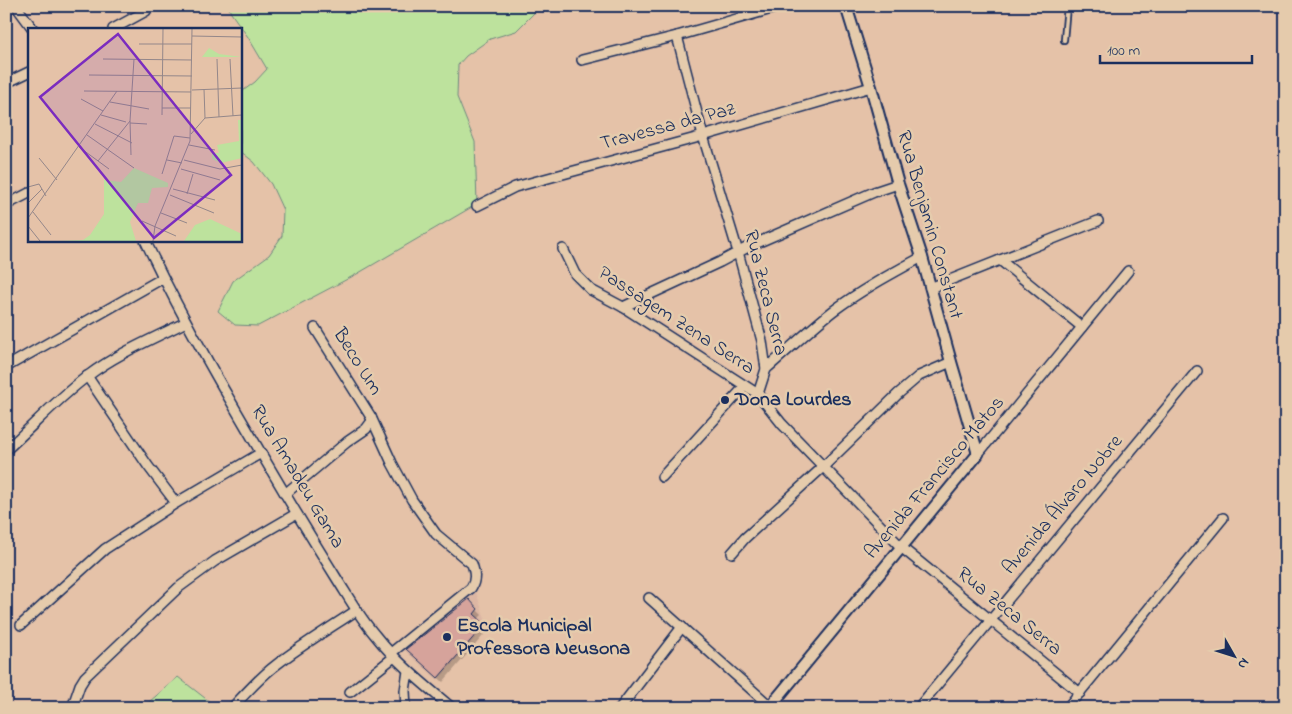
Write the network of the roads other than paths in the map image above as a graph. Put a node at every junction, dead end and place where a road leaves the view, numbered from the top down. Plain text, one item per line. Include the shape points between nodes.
1 (16, 6) edge
2 (782, 6) edge
3 (846, 6) edge
4 (1067, 6) edge
5 (146, 11) dead end
6 (32, 28) edge
7 (115, 28) edge
8 (678, 36) junction
9 (1064, 40) dead end
10 (582, 60) dead end
11 (28, 72) edge
12 (6, 83) edge
13 (871, 87) junction
14 (703, 136) junction
15 (898, 184) junction
16 (28, 194) edge
17 (6, 205) edge
18 (477, 206) dead end
19 (1098, 221) dead end
20 (145, 241) edge
21 (563, 248) dead end
22 (738, 252) junction
23 (922, 257) junction
24 (1000, 260) junction
25 (1128, 271) dead end
26 (163, 278) junction
27 (930, 288) junction
28 (623, 307) junction
29 (186, 322) junction
30 (315, 328) dead end
31 (1082, 328) junction
32 (951, 362) junction
33 (6, 367) edge
34 (766, 369) junction
35 (1197, 371) dead end
36 (87, 376) junction
37 (745, 386) junction
38 (758, 394) junction
39 (370, 417) junction
40 (6, 450) edge
41 (261, 453) junction
42 (978, 454) junction
43 (823, 467) junction
44 (662, 477) dead end
45 (285, 494) junction
46 (176, 502) junction
47 (296, 514) junction
48 (1223, 518) dead end
49 (901, 547) junction
50 (732, 553) dead end
51 (649, 598) dead end
52 (357, 610) junction
53 (991, 620) junction
54 (21, 625) dead end
55 (682, 627) junction
56 (392, 655) junction
57 (408, 671) junction
58 (350, 692) dead end
59 (1080, 693) junction
60 (770, 707) edge
61 (72, 708) edge
62 (232, 708) edge
63 (406, 708) edge
64 (452, 708) edge
65 (620, 708) edge
66 (918, 708) edge
67 (1067, 708) edge

1 - 6 street
2 - 8 street
3 - 13 street, Rua Benjamin Constant
4 - 9 lane
5 - 7 street
8 - 10 street
8 - 14 street, Rua Zeca Serra
11 - 12 street
13 - 14 street, Travessa da Paz
13 - 15 street, Rua Benjamin Constant
14 - 18 street, Travessa da Paz via 515,187
14 - 22 street, Rua Zeca Serra
15 - 22 street
15 - 23 street, Rua Benjamin Constant
16 - 17 street
19 - 24 street
20 - 26 street, Rua Amadeu Gama
21 - 28 street, Passagem Zena Serra via 584,285
22 - 28 street
22 - 34 street, Rua Zeca Serra via 762,341
23 - 27 street, Rua Benjamin Constant
23 - 34 street via 854,296
24 - 27 street
24 - 31 street
25 - 31 street, Avenida Francisco Matos
26 - 29 street, Rua Amadeu Gama
26 - 33 street
27 - 32 street, Rua Benjamin Constant
28 - 37 street, Passagem Zena Serra
29 - 36 street
29 - 41 street, Rua Amadeu Gama
30 - 39 street, Beco Um
31 - 42 street, Avenida Francisco Matos
32 - 42 street, Rua Benjamin Constant
32 - 43 street via 914,380
34 - 38 street, Rua Zeca Serra
35 - 53 street, Avenida Álvaro Nobre
36 - 40 street
36 - 46 street
37 - 38 street, Passagem Zena Serra
37 - 44 street
38 - 43 street, Rua Zeca Serra
39 - 45 street, Beco Um via 372,422 366,429
39 - 56 street via 412,500 436,534 472,564 475,578 471,588
41 - 45 street, Rua Amadeu Gama
41 - 46 street
42 - 49 street, Avenida Francisco Matos
43 - 49 street, Rua Zeca Serra
43 - 50 street
45 - 47 street, Rua Amadeu Gama
46 - 54 street via 105,549
47 - 52 street, Rua Amadeu Gama
47 - 61 street via 215,561 178,588 85,677
48 - 59 street
49 - 53 street, Rua Zeca Serra
49 - 60 street, Avenida Francisco Matos
51 - 55 street
52 - 56 street, Rua Amadeu Gama
52 - 62 street via 276,665
53 - 59 street, Rua Zeca Serra
53 - 66 street, Avenida Álvaro Nobre
55 - 60 street
55 - 65 street
56 - 57 street, Rua Amadeu Gama
56 - 58 street
57 - 63 street
57 - 64 street, Rua Amadeu Gama
59 - 67 street

